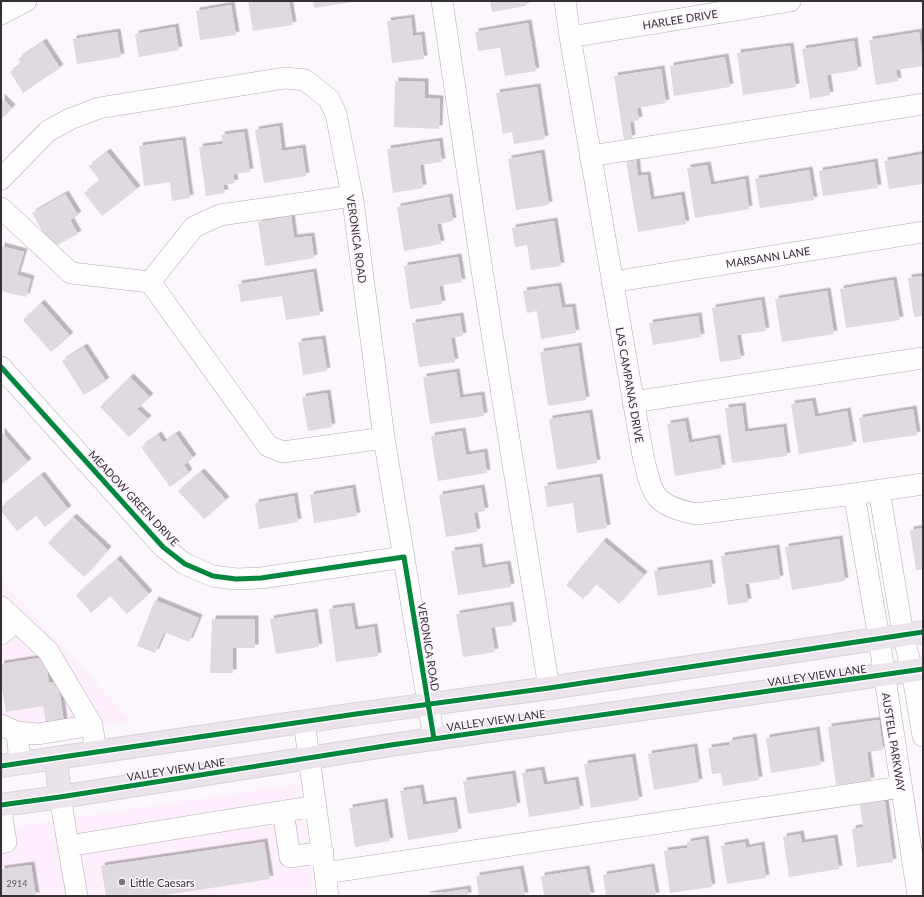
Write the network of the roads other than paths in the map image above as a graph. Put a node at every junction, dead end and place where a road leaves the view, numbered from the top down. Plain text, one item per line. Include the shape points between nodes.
1 (26, 1) edge
2 (442, 1) edge
3 (565, 1) edge
4 (790, 1) edge
5 (1, 14) edge
6 (570, 37) junction
7 (923, 104) edge
8 (590, 156) junction
9 (3, 173) edge
10 (352, 196) junction
11 (1, 208) edge
12 (923, 232) edge
13 (150, 282) junction
14 (612, 282) junction
15 (923, 358) edge
16 (1, 367) edge
17 (633, 402) junction
18 (384, 438) junction
19 (923, 484) edge
20 (879, 490) junction
21 (854, 494) junction
22 (404, 557) junction
23 (1, 607) edge
24 (8, 627) edge
25 (913, 633) edge
26 (879, 638) junction
27 (918, 670) edge
28 (884, 676) junction
29 (549, 688) junction
30 (428, 704) junction
31 (304, 721) junction
32 (92, 725) junction
33 (9, 728) edge
34 (923, 736) edge
35 (434, 739) junction
36 (96, 753) junction
37 (56, 758) junction
38 (308, 759) junction
39 (10, 765) edge
40 (901, 788) junction
41 (60, 797) junction
42 (1, 805) edge
43 (316, 806) junction
44 (283, 811) junction
45 (1, 812) edge
46 (1, 843) edge
47 (68, 846) junction
48 (323, 852) junction
49 (325, 873) junction
50 (77, 896) edge
51 (328, 896) edge
52 (918, 896) edge

1 - 5 street
2 - 29 street
3 - 6 street, LAS CAMPANAS DRIVE
4 - 6 street, HARLEE DRIVE
6 - 8 street, LAS CAMPANAS DRIVE
7 - 8 street
8 - 14 street, LAS CAMPANAS DRIVE
9 - 10 street, VERONICA ROAD via 48,131 70,118 99,108 285,78 305,80 329,99 336,114
10 - 13 street via 220,216 194,227
10 - 18 street, VERONICA ROAD
11 - 13 street via 71,273
12 - 14 street, MARSANN LANE
13 - 18 street via 268,446 283,452
14 - 17 street, LAS CAMPANAS DRIVE
15 - 17 street
16 - 22 street, MEADOW GREEN DRIVE via 163,547 185,564 213,576 236,579 261,578
17 - 21 street, LAS CAMPANAS DRIVE via 642,456 650,484 659,500 676,510 696,514
18 - 22 street, VERONICA ROAD
19 - 20 street, LAS CAMPANAS DRIVE
20 - 21 street, LAS CAMPANAS DRIVE
20 - 25 street
21 - 26 street, AUSTELL PARKWAY
22 - 30 street, VERONICA ROAD
23 - 24 street
24 - 32 street via 48,651
25 - 26 main road
25 - 27 street
26 - 28 street, AUSTELL PARKWAY
26 - 29 main road
27 - 28 main road, VALLEY VIEW LANE
27 - 34 street
28 - 35 main road, VALLEY VIEW LANE
28 - 40 street, AUSTELL PARKWAY
29 - 30 main road
30 - 31 main road
30 - 35 street, VERONICA ROAD
31 - 36 main road
31 - 38 street
32 - 33 street via 38,734
32 - 36 street
33 - 39 street
35 - 38 main road, VALLEY VIEW LANE
36 - 37 main road
37 - 39 main road
37 - 41 main road
38 - 41 main road, VALLEY VIEW LANE
38 - 43 street
40 - 49 street
40 - 52 street, AUSTELL PARKWAY
41 - 42 main road, VALLEY VIEW LANE
41 - 47 street
43 - 44 street
43 - 48 street
44 - 47 street
44 - 48 street via 290,857
45 - 46 street via 6,842
47 - 50 street
48 - 49 street
49 - 51 street

